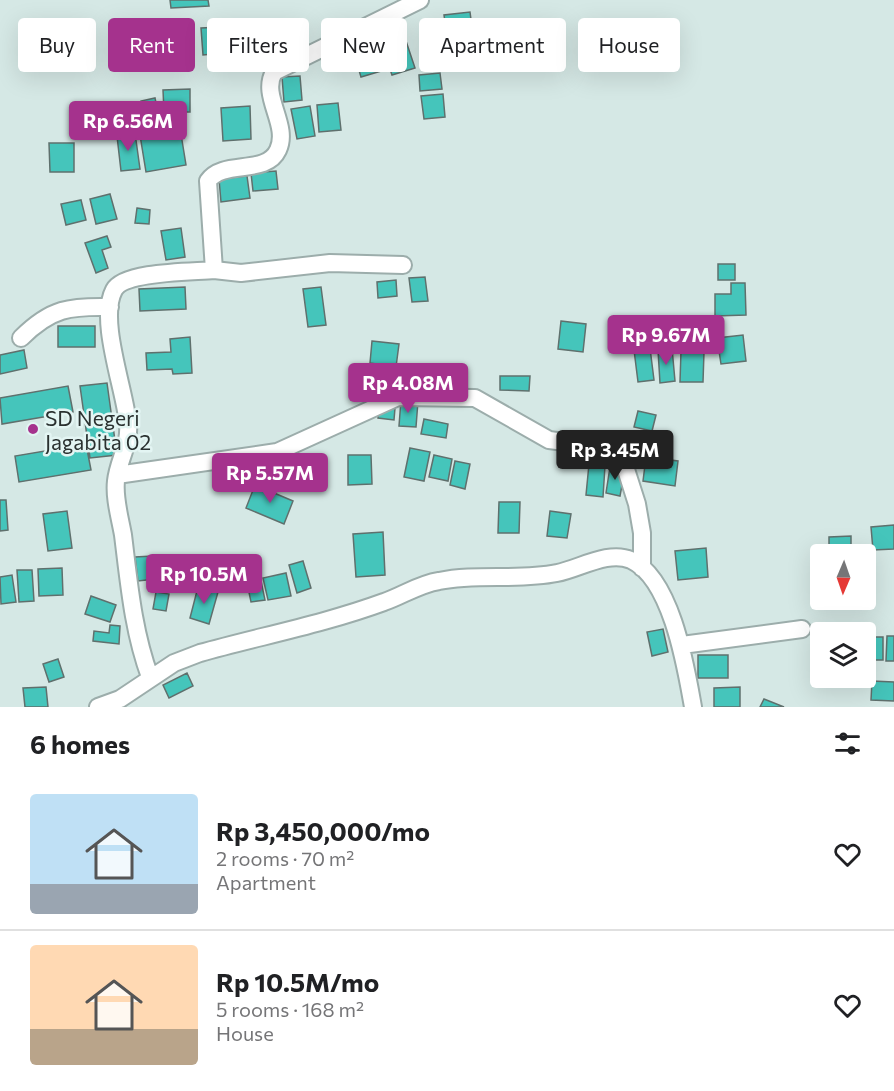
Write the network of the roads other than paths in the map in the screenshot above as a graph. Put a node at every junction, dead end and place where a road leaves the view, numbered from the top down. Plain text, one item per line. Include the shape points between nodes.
1 (420, 0) edge
2 (403, 265) dead end
3 (214, 270) junction
4 (110, 306) junction
5 (21, 338) dead end
6 (117, 476) junction
7 (642, 568) junction
8 (802, 629) dead end
9 (682, 645) junction
10 (150, 677) junction
11 (98, 707) edge
12 (693, 707) edge

1 - 3 street via 274,72 271,88 281,135 279,150 270,159 222,171 208,181
2 - 3 street via 330,262 241,273
3 - 4 street via 124,280 114,290
4 - 5 street via 80,306 54,312
4 - 6 street via 129,438
6 - 7 street via 277,452 398,397 475,398 549,440 612,448 623,460 637,504
6 - 10 street via 137,635
7 - 9 street via 662,595
7 - 10 street via 617,558 543,575 438,581 384,602 200,653
8 - 9 street
9 - 12 street
10 - 11 street via 120,699

